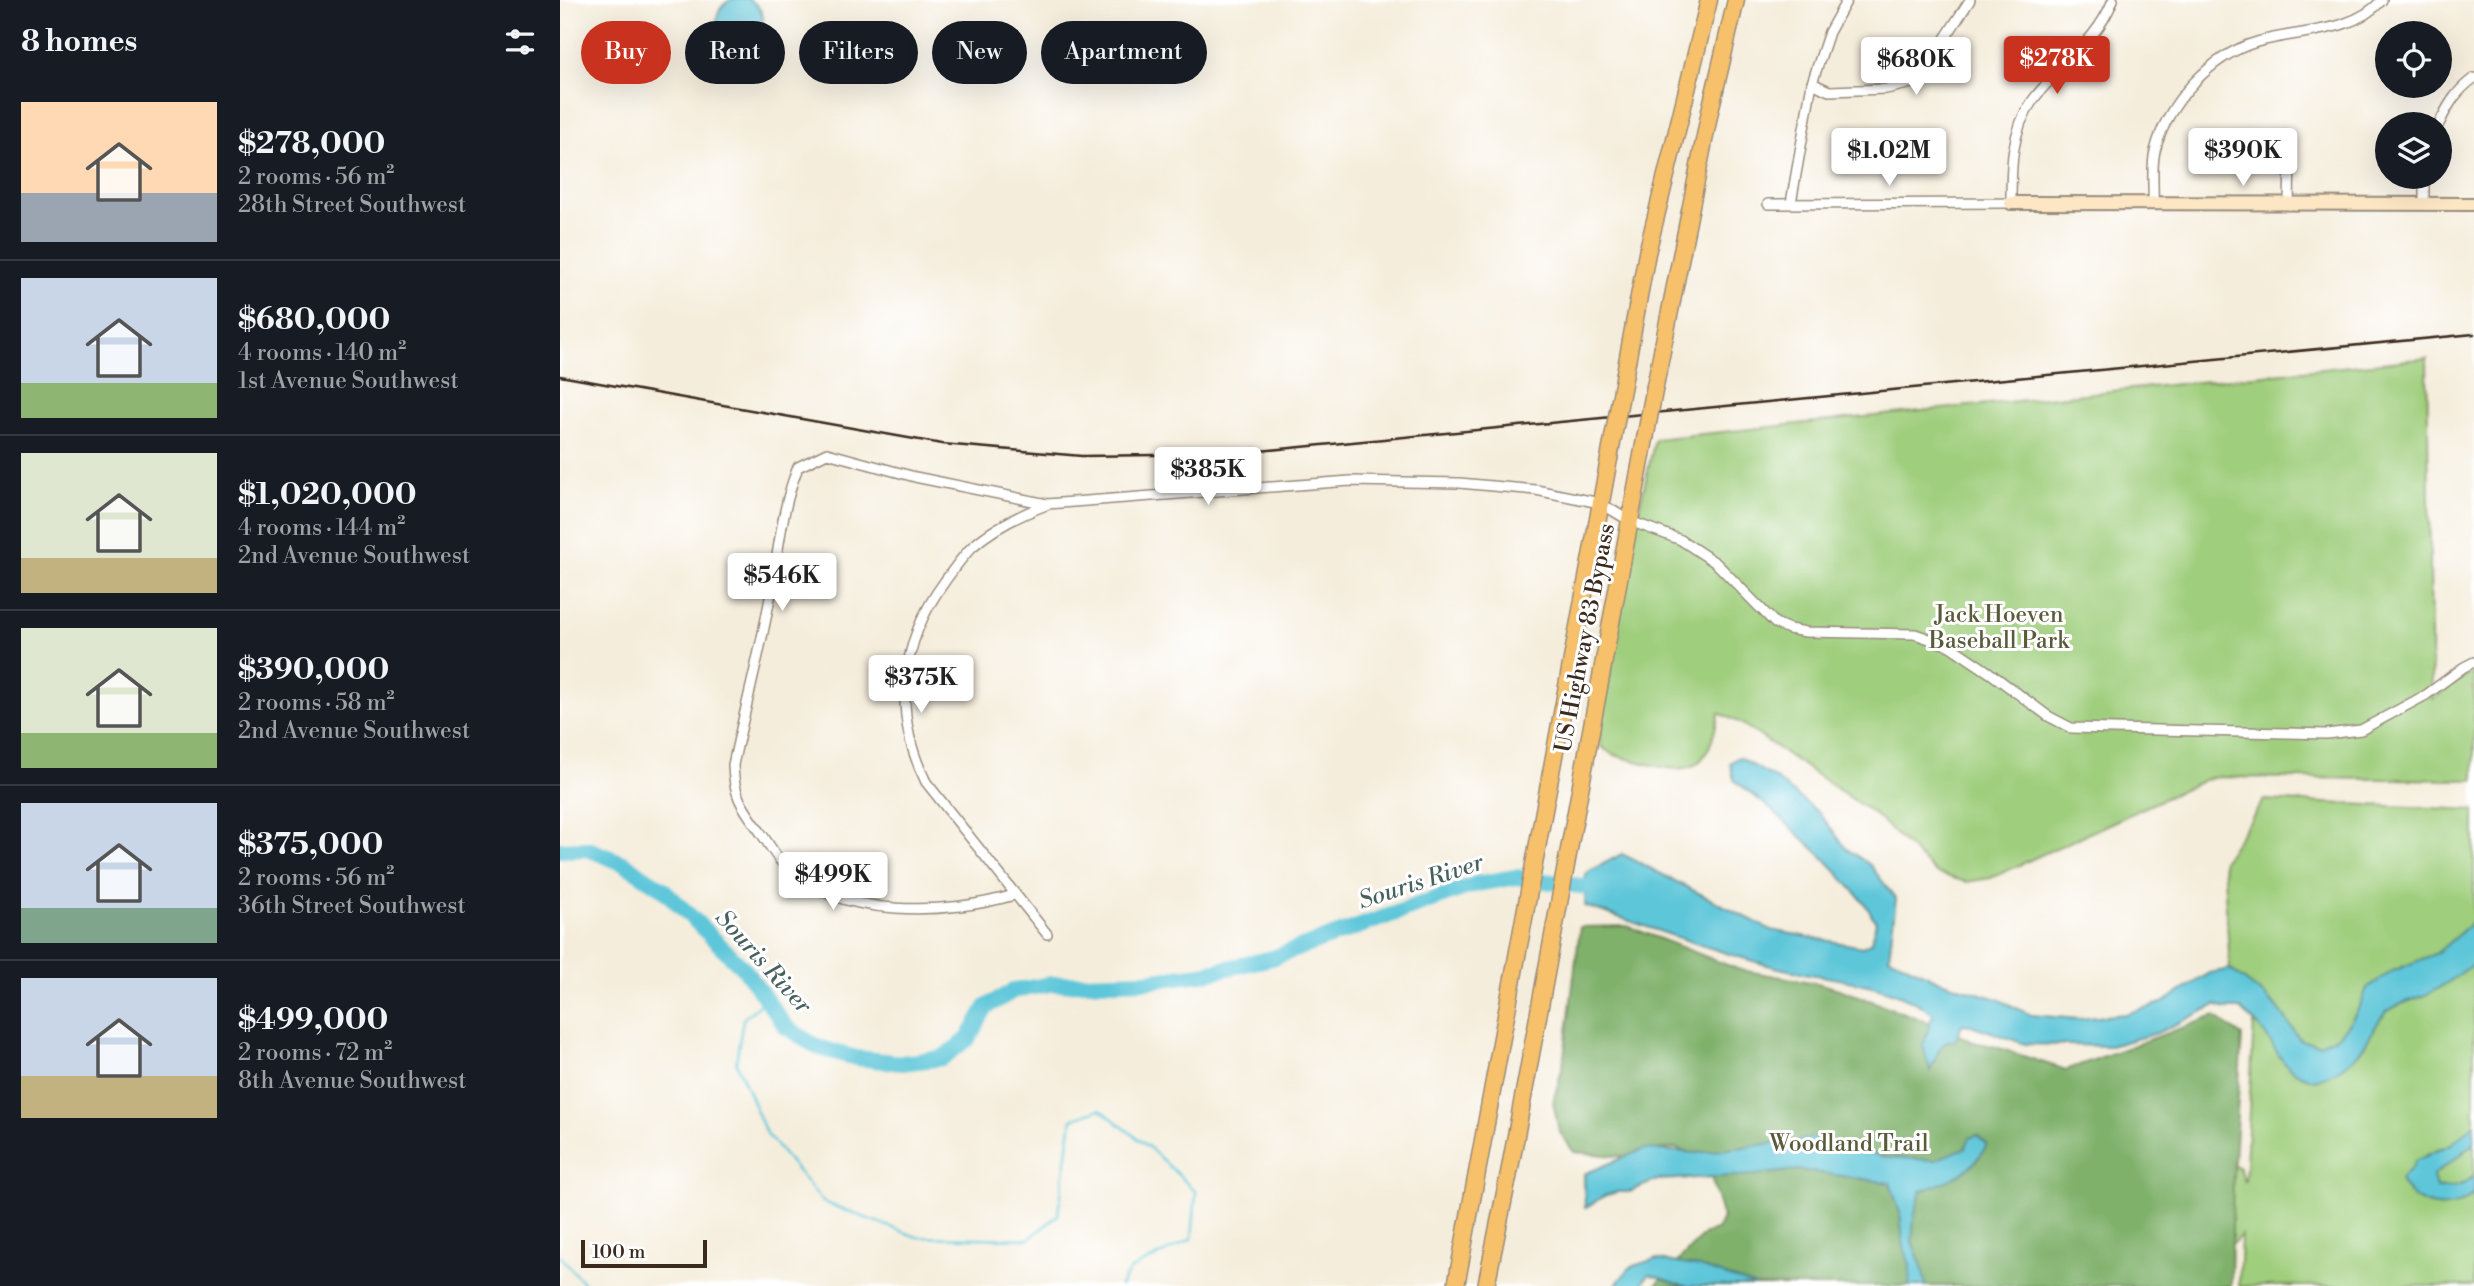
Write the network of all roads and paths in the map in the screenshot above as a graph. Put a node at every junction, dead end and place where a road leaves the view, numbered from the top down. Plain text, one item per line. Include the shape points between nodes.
1 (1709, 0) edge
2 (1736, 0) edge
3 (1847, 0) edge
4 (1970, 0) edge
5 (2113, 0) edge
6 (2382, 0) edge
7 (2474, 78) edge
8 (1812, 83) junction
9 (2445, 112) edge
10 (2290, 152) dead end
11 (2424, 189) edge
12 (1791, 203) junction
13 (2011, 203) junction
14 (1768, 204) dead end
15 (2153, 204) junction
16 (2424, 204) junction
17 (2474, 204) edge
18 (2289, 205) junction
19 (1600, 503) junction
20 (1047, 504) junction
21 (1630, 521) junction
22 (2474, 662) edge
23 (1013, 895) junction
24 (1047, 934) dead end
25 (1456, 1286) edge
26 (1486, 1286) edge

1 - 19 highway, US Highway 83 Bypass, bridge via 1647,253
2 - 21 highway, US Highway 83 Bypass, bridge
3 - 8 street via 1829,32
4 - 8 street via 1912,83 1829,91
5 - 13 street via 2089,41 2032,102 2011,162
6 - 15 street via 2368,13 2340,24 2257,42 2233,51 2211,67 2193,84 2163,130 2154,152
7 - 9 street
8 - 12 street
10 - 18 street
11 - 16 street
12 - 13 street
12 - 14 street
13 - 15 street
15 - 18 street
16 - 17 street
16 - 18 street
19 - 20 street via 1501,485 1350,481
19 - 21 street
19 - 25 highway, US Highway 83 Bypass
20 - 23 street via 1019,515 971,548 950,574 918,627 905,683 908,735 926,782
20 - 23 street via 927,480 827,453 798,467 733,765 734,789 785,867 825,892 843,900 901,907 954,907
21 - 22 street via 1703,553 1775,623 1805,632 1915,634 1933,639 2071,728 2326,734 2361,730 2427,695
21 - 26 highway, US Highway 83 Bypass
23 - 24 street

